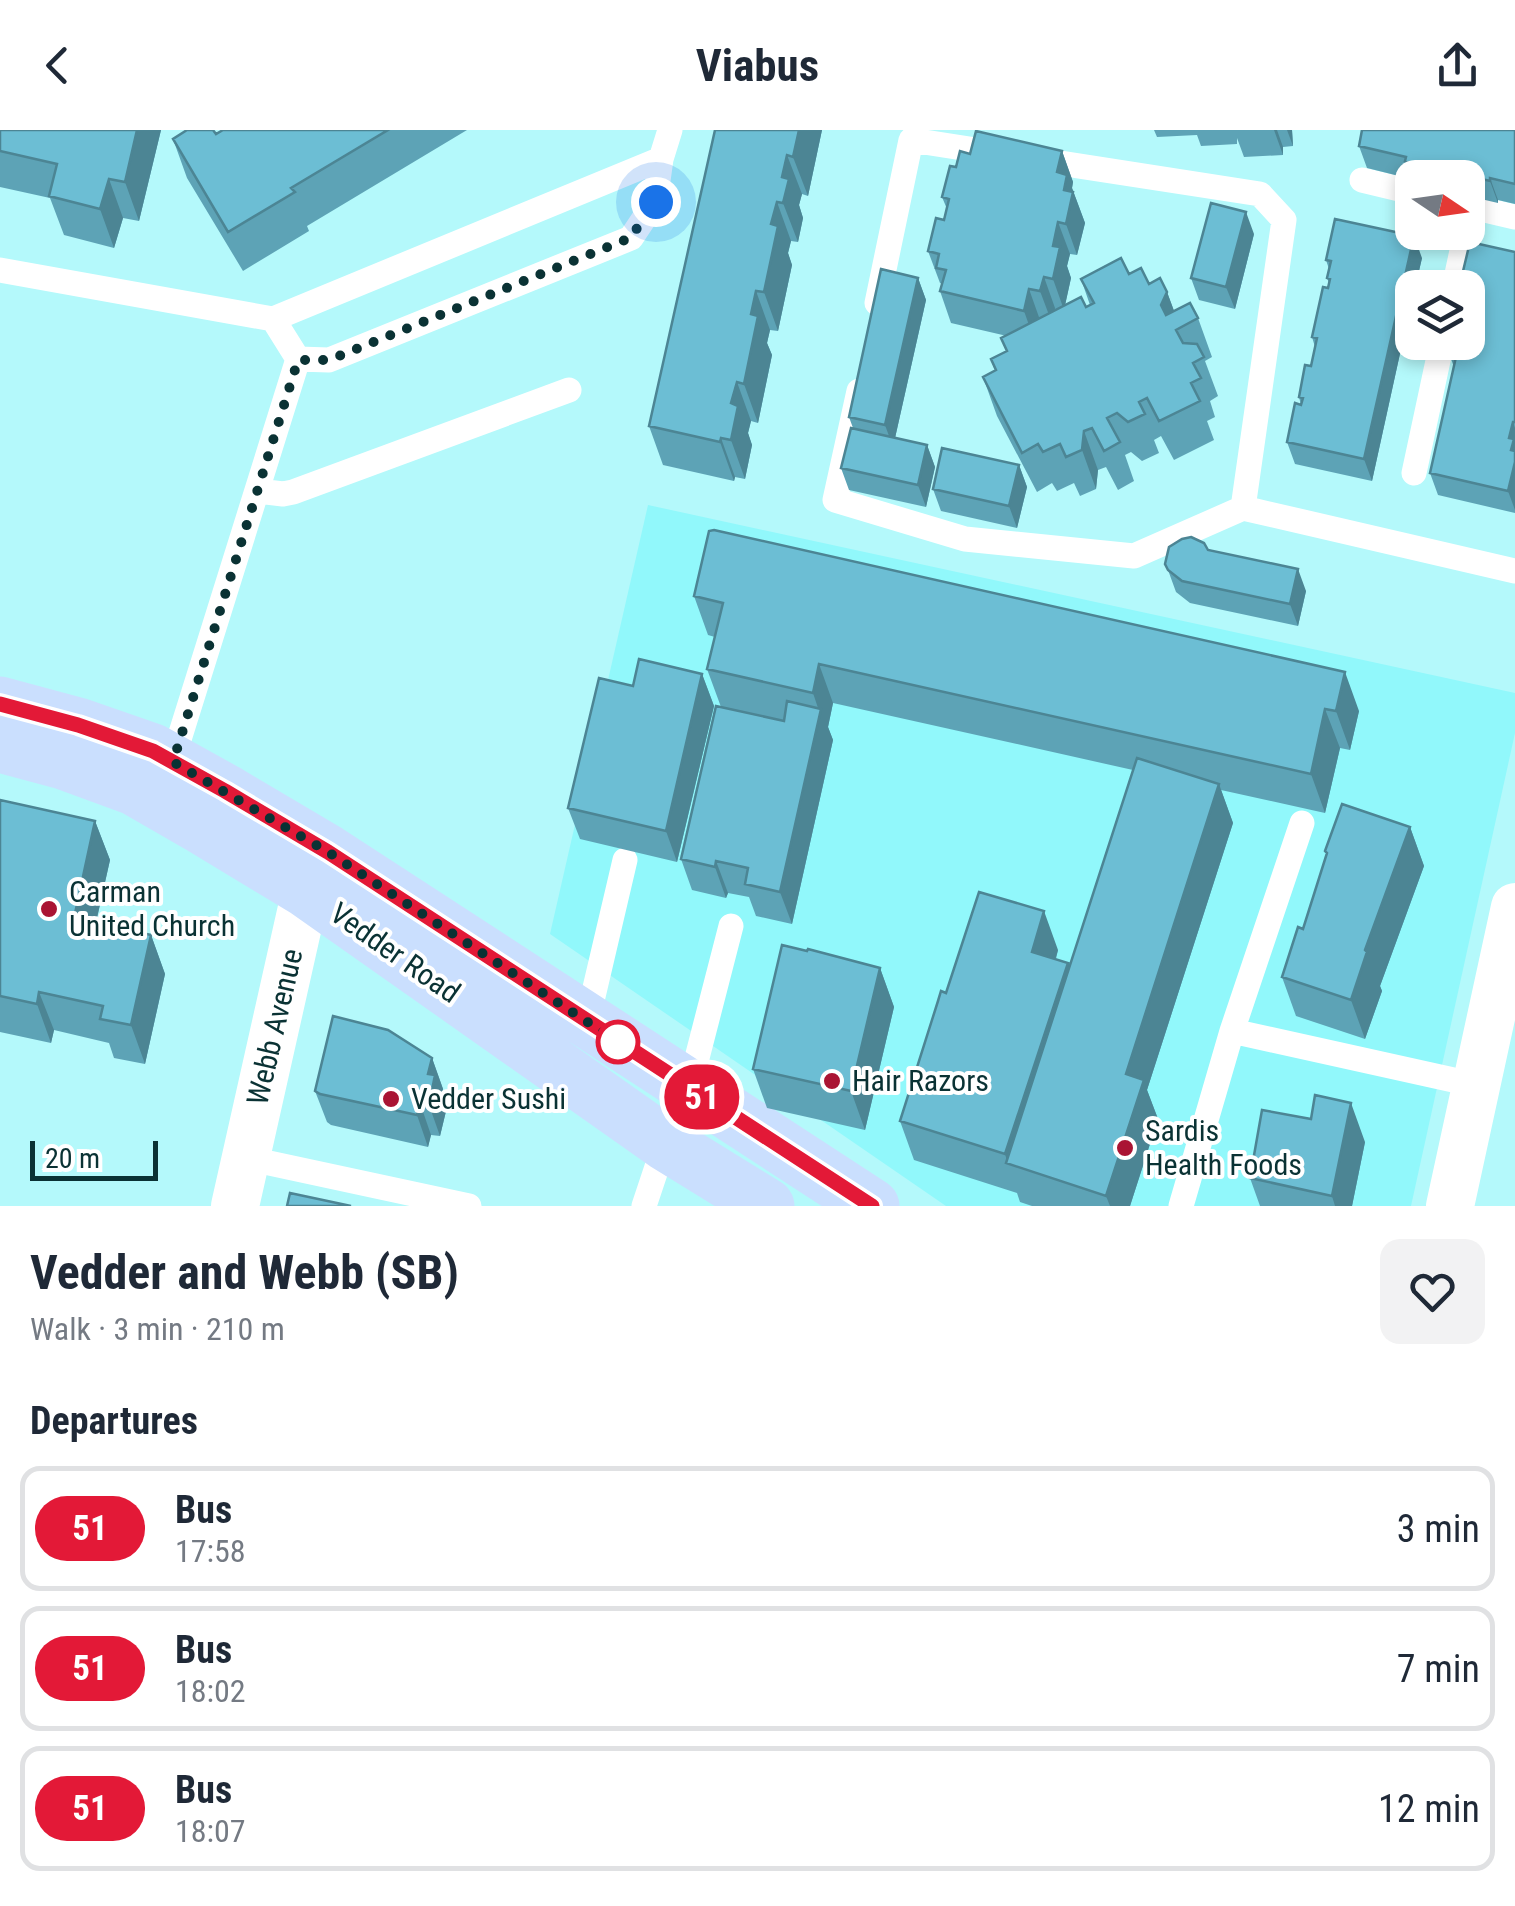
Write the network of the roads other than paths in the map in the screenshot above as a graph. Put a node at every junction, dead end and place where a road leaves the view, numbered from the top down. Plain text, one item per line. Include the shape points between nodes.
1 (670, 130) edge
2 (661, 159) junction
3 (1362, 180) dead end
4 (1395, 188) edge
5 (1515, 217) edge
6 (1485, 218) edge
7 (0, 270) edge
8 (273, 320) junction
9 (872, 330) edge
10 (298, 360) junction
11 (1438, 360) edge
12 (864, 368) edge
13 (570, 390) dead end
14 (1414, 473) dead end
15 (258, 491) junction
16 (1243, 508) junction
17 (1515, 571) edge
18 (0, 704) edge
19 (0, 745) edge
20 (164, 782) junction
21 (1302, 823) dead end
22 (625, 860) dead end
23 (317, 871) junction
24 (1515, 907) edge
25 (731, 926) dead end
26 (587, 1022) junction
27 (1232, 1031) junction
28 (1476, 1085) junction
29 (690, 1089) junction
30 (666, 1143) junction
31 (246, 1158) junction
32 (235, 1206) edge
33 (470, 1206) edge
34 (644, 1206) edge
35 (767, 1206) edge
36 (872, 1206) edge
37 (1181, 1206) edge
38 (1450, 1206) edge

1 - 2 lane
2 - 8 lane
2 - 10 lane via 656,202 630,238 329,360
3 - 4 lane
5 - 6 lane
7 - 8 lane
8 - 10 lane
9 - 16 lane via 912,140 1260,194 1284,220
10 - 15 lane
11 - 14 lane
12 - 16 lane via 836,500 965,540 1134,556
13 - 15 lane via 293,492
15 - 20 lane
16 - 17 lane
18 - 20 main road, Vedder Road via 153,751
19 - 20 main road, Vedder Road via 134,788
20 - 23 main road, Vedder Road
21 - 27 lane
22 - 26 lane
23 - 26 main road, Vedder Road
23 - 30 main road, Vedder Road
23 - 31 street, Webb Avenue
24 - 28 street
25 - 29 lane
26 - 29 main road, Vedder Road
27 - 28 lane
27 - 37 lane
28 - 38 street
29 - 30 lane
29 - 36 main road, Vedder Road
30 - 34 lane
30 - 35 main road, Vedder Road
31 - 32 street, Webb Avenue
31 - 33 lane

